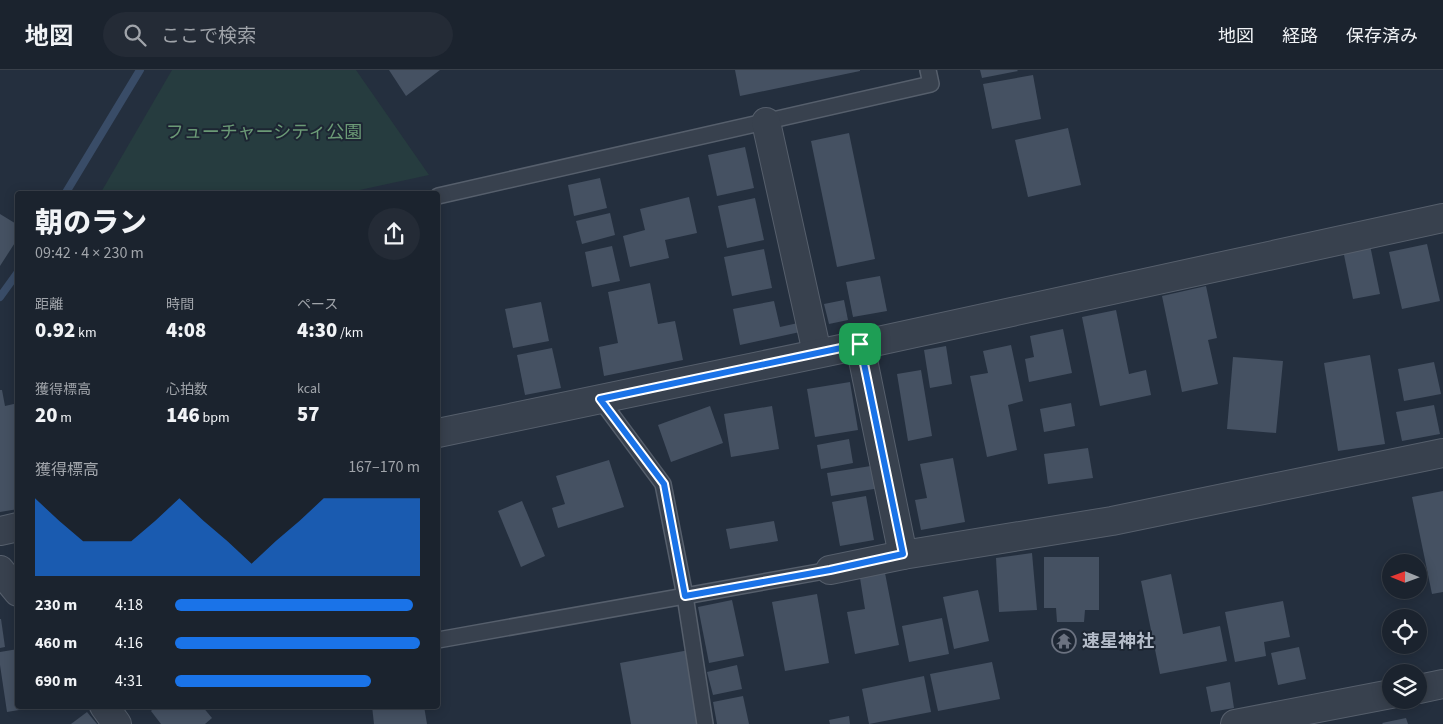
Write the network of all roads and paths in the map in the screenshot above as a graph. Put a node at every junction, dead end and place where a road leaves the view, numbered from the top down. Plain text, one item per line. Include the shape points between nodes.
1 (928, 70) edge
2 (766, 122) junction
3 (440, 196) edge
4 (1443, 218) edge
5 (860, 344) junction
6 (817, 353) junction
7 (600, 399) junction
8 (440, 433) edge
9 (1443, 453) edge
10 (15, 528) edge
11 (0, 531) edge
12 (903, 554) junction
13 (0, 570) edge
14 (830, 570) joint
15 (15, 588) edge
16 (685, 596) junction
17 (440, 640) edge
18 (1443, 684) edge
19 (1427, 687) edge
20 (1382, 696) edge
21 (106, 709) edge
22 (117, 724) edge
23 (705, 724) edge
24 (1235, 724) edge

1 - 2 lane via 931,84
2 - 3 lane
2 - 6 street
4 - 5 street
5 - 6 street
5 - 12 street
6 - 7 street
7 - 8 street
7 - 16 lane via 664,484
9 - 12 street via 1112,521
10 - 11 street
12 - 14 street
13 - 15 street
14 - 16 lane
16 - 17 lane
16 - 23 lane
18 - 19 street
20 - 24 street
21 - 22 street

